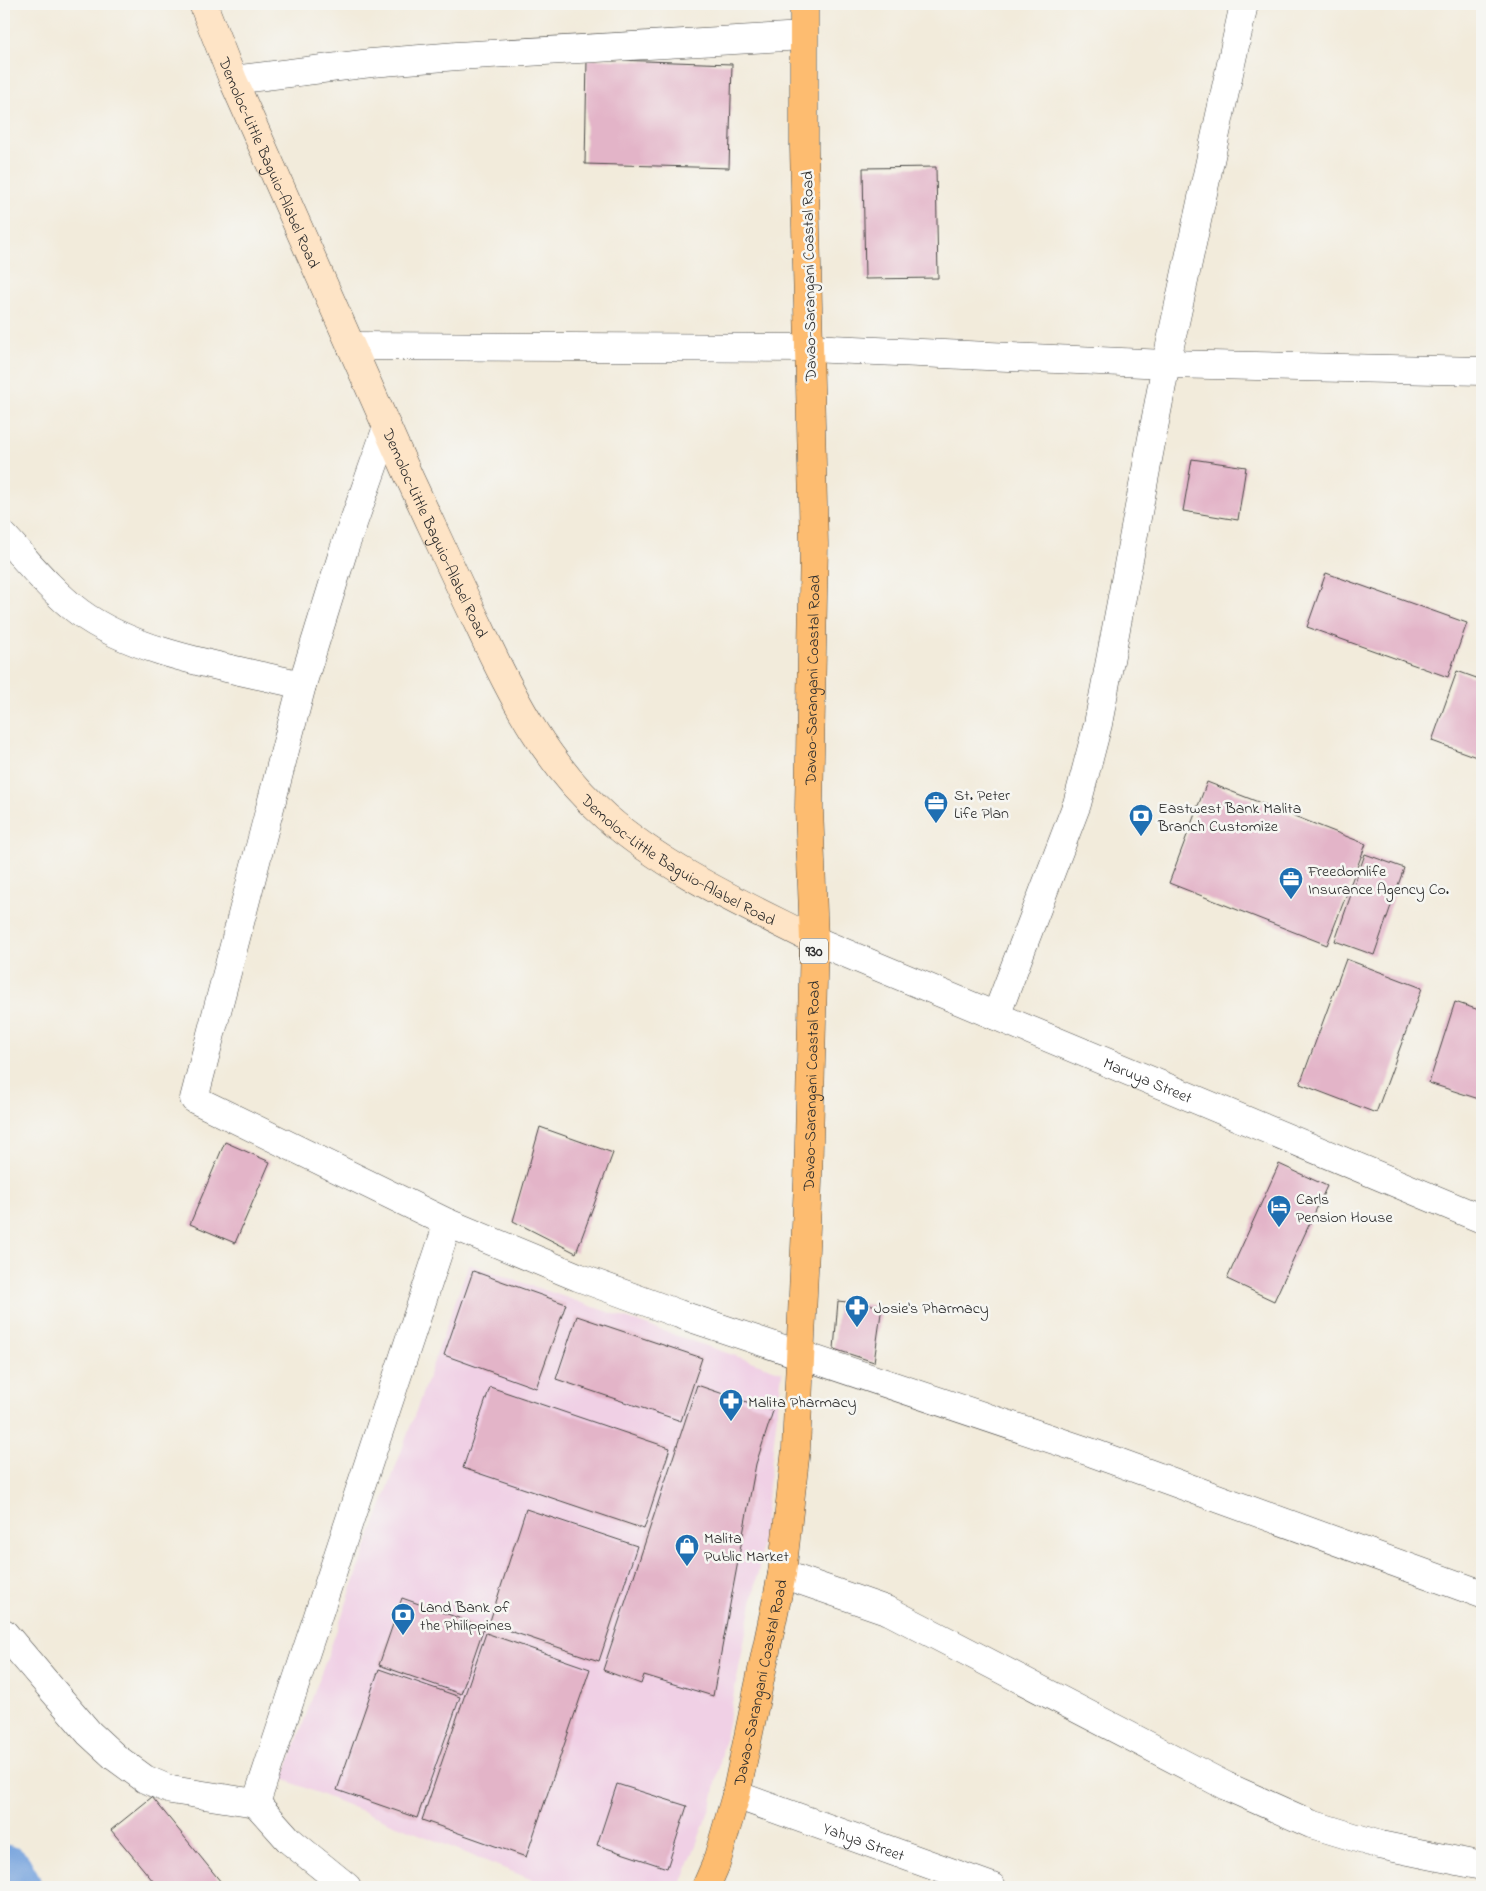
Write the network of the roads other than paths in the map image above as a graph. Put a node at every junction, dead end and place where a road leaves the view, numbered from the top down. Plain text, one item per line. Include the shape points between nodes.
1 (203, 4) edge
2 (804, 4) edge
3 (1244, 4) edge
4 (803, 36) junction
5 (233, 80) junction
6 (351, 346) junction
7 (810, 348) junction
8 (1166, 364) junction
9 (1482, 371) edge
10 (387, 427) junction
11 (4, 536) edge
12 (302, 685) junction
13 (814, 940) junction
14 (996, 1016) junction
15 (1482, 1219) edge
16 (448, 1223) junction
17 (800, 1355) junction
18 (782, 1574) junction
19 (1482, 1594) edge
20 (4, 1633) edge
21 (736, 1795) junction
22 (256, 1803) junction
23 (1482, 1866) edge
24 (347, 1887) edge
25 (706, 1887) edge
26 (992, 1887) edge

1 - 5 main road, Demoloc-Little Baguio-Alabel Road
2 - 4 main road, Davao-Sarangani Coastal Road / 930
3 - 8 street
4 - 5 street via 457,56
4 - 7 main road, Davao-Sarangani Coastal Road / 930
5 - 6 main road, Demoloc-Little Baguio-Alabel Road
6 - 7 street
6 - 10 main road, Demoloc-Little Baguio-Alabel Road
7 - 8 street
7 - 13 main road, Davao-Sarangani Coastal Road / 930 via 814,544 809,808
8 - 9 street
8 - 14 street via 1098,724 1077,804
10 - 12 street via 343,552
10 - 13 main road, Demoloc-Little Baguio-Alabel Road via 515,702 569,779 606,817 658,856
11 - 12 street via 79,612 121,635 160,651
12 - 16 street via 194,1100
13 - 14 street, Maruya Street
13 - 17 main road, Davao-Sarangani Coastal Road / 930
14 - 15 street, Maruya Street
16 - 17 street via 587,1280
16 - 22 street
17 - 18 main road, Davao-Sarangani Coastal Road / 930 via 796,1448
17 - 19 street via 1093,1454
18 - 21 main road, Davao-Sarangani Coastal Road / 930
18 - 23 street via 889,1611 1226,1786 1312,1824 1380,1845
20 - 22 street via 89,1733 114,1757 145,1779 171,1790
21 - 25 main road, Davao-Sarangani Coastal Road / 930
21 - 26 street, Yahya Street
22 - 24 street via 290,1840

